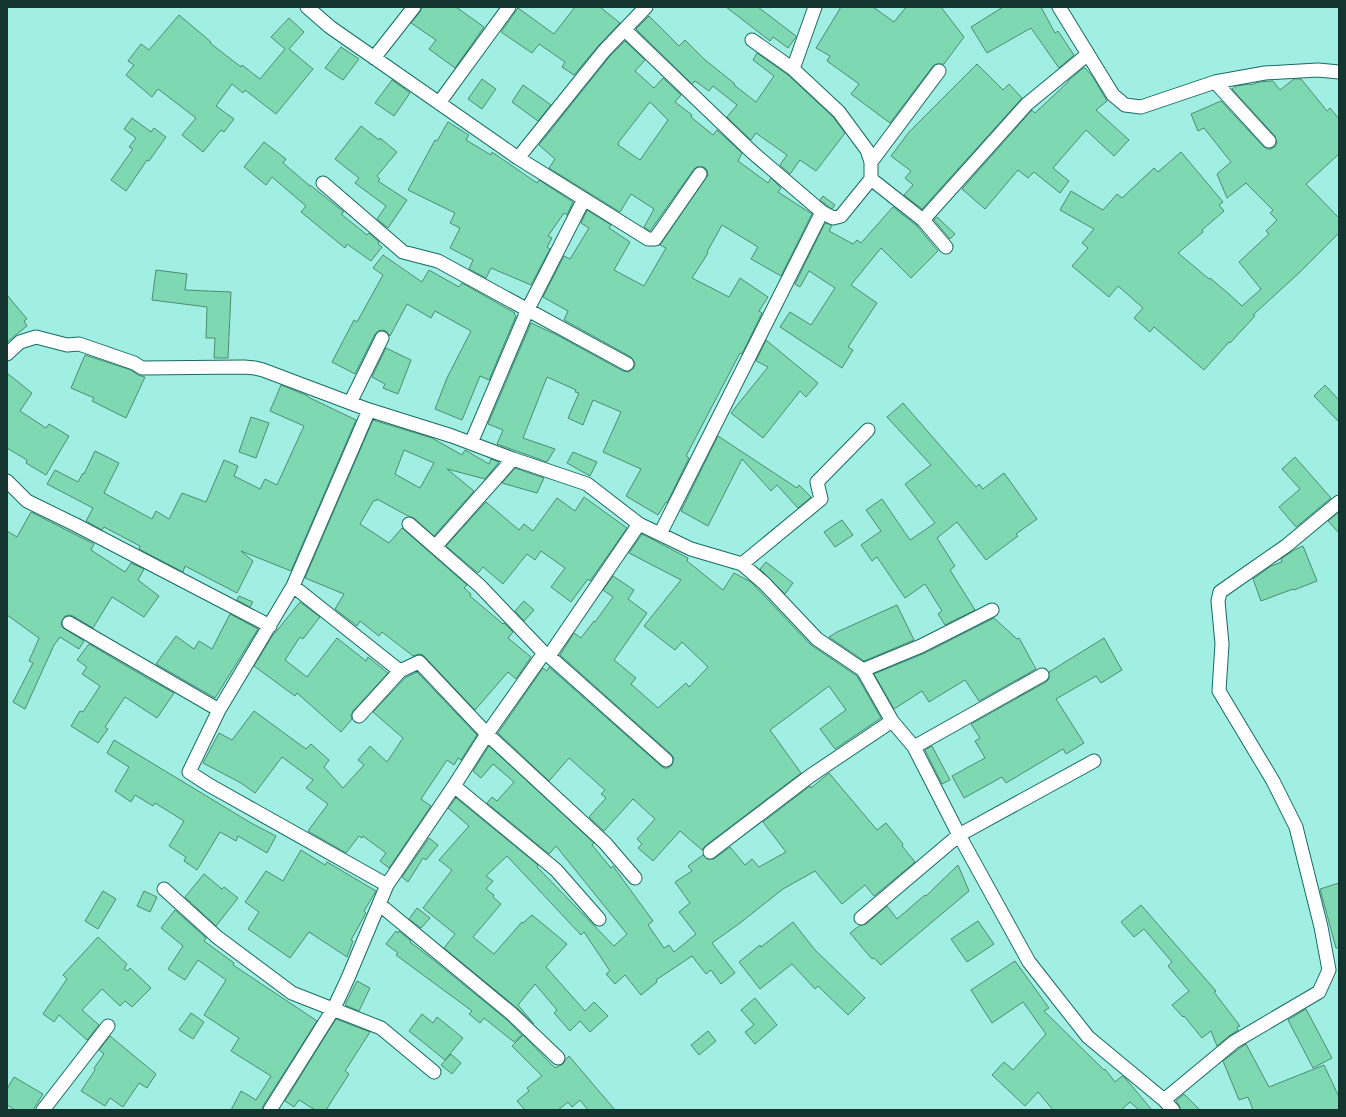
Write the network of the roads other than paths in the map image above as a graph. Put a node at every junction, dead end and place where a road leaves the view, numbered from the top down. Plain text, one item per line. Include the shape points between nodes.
1 (307, 7) edge
2 (414, 7) edge
3 (509, 7) edge
4 (646, 7) edge
5 (815, 7) edge
6 (1059, 7) edge
7 (625, 30) junction
8 (752, 40) dead end
9 (1088, 54) junction
10 (374, 58) junction
11 (793, 69) junction
12 (939, 71) dead end
13 (1339, 72) edge
14 (1215, 82) junction
15 (438, 103) junction
16 (1269, 141) dead end
17 (518, 158) junction
18 (871, 162) junction
19 (700, 174) dead end
20 (871, 179) junction
21 (323, 183) dead end
22 (584, 199) junction
23 (822, 212) junction
24 (923, 220) junction
25 (946, 248) dead end
26 (528, 309) junction
27 (382, 338) dead end
28 (7, 354) edge
29 (627, 364) dead end
30 (350, 403) junction
31 (369, 410) junction
32 (868, 430) dead end
33 (471, 443) junction
34 (513, 459) junction
35 (7, 481) edge
36 (1339, 502) edge
37 (409, 524) dead end
38 (639, 524) junction
39 (660, 534) junction
40 (435, 547) junction
41 (742, 564) junction
42 (293, 586) junction
43 (992, 610) dead end
44 (69, 623) dead end
45 (270, 626) junction
46 (546, 654) junction
47 (400, 670) junction
48 (863, 670) junction
49 (1042, 675) dead end
50 (219, 710) junction
51 (359, 716) dead end
52 (892, 721) junction
53 (487, 734) junction
54 (914, 747) junction
55 (666, 760) dead end
56 (1094, 762) dead end
57 (454, 786) junction
58 (959, 835) junction
59 (710, 852) dead end
60 (636, 878) dead end
61 (387, 885) junction
62 (164, 889) dead end
63 (379, 904) junction
64 (861, 918) dead end
65 (599, 919) dead end
66 (334, 1008) junction
67 (108, 1026) dead end
68 (558, 1058) dead end
69 (434, 1072) dead end
70 (1164, 1100) junction
71 (43, 1110) edge
72 (270, 1110) edge
73 (1173, 1110) edge

1 - 10 street
2 - 10 street
3 - 15 street
4 - 7 street
5 - 11 street
6 - 9 street
7 - 17 street via 604,51
7 - 23 street via 752,152
8 - 11 street
9 - 14 street via 1113,95 1125,105 1141,107
9 - 24 street via 1027,104
10 - 15 street
11 - 18 street via 839,112 867,150
12 - 18 street
13 - 14 street via 1318,70 1265,73
14 - 16 street
15 - 17 street
17 - 22 street
18 - 20 street
19 - 22 street via 655,239 651,240
20 - 23 street via 841,216 833,218
20 - 24 street
21 - 26 street via 403,252 438,261
22 - 26 street
23 - 39 street
24 - 25 street
26 - 29 street
26 - 33 street
27 - 30 street
28 - 30 street via 20,342 36,337 67,346 79,344 142,368 255,368
30 - 31 street
31 - 33 street
31 - 42 street
32 - 41 street via 818,482 821,499
33 - 34 street
34 - 38 street via 587,484
34 - 40 street
35 - 45 street via 27,501
36 - 70 street via 1286,546 1220,592 1218,601 1222,644 1219,691 1273,782 1296,827 1330,970 1318,992 1234,1042
37 - 40 street
38 - 39 street
38 - 46 street
39 - 41 street via 691,549
40 - 46 street via 480,586
41 - 48 street via 764,583 817,639
42 - 45 street
42 - 47 street
43 - 48 street via 921,646
44 - 50 street
45 - 50 street
46 - 53 street
46 - 55 street
47 - 51 street
47 - 53 street via 418,662
48 - 52 street
49 - 54 street
50 - 61 street via 189,772 209,786
52 - 54 street
52 - 59 street via 810,776
53 - 57 street
53 - 60 street via 605,843
54 - 58 street
56 - 58 street
57 - 61 street
57 - 65 street via 556,870
58 - 64 street
58 - 70 street via 1029,962 1088,1037
61 - 63 street
62 - 66 street via 217,937 292,993
63 - 66 street
63 - 68 street via 512,1014
66 - 69 street via 381,1028
66 - 72 street
67 - 71 street
70 - 73 street

